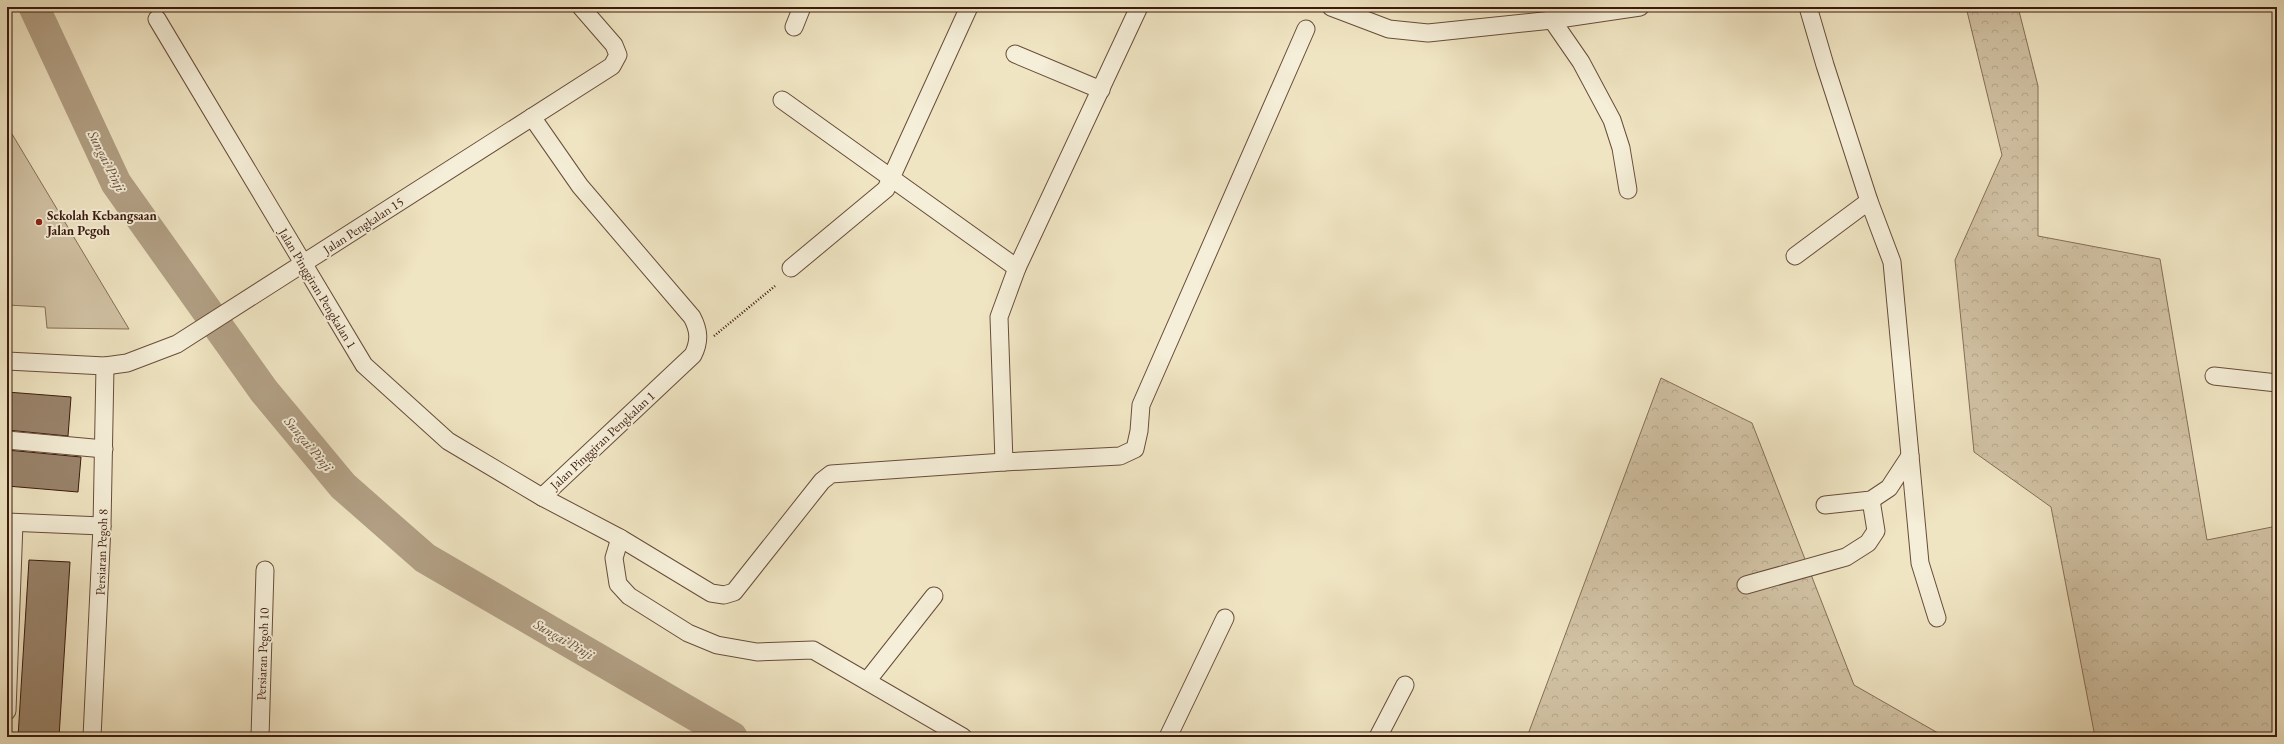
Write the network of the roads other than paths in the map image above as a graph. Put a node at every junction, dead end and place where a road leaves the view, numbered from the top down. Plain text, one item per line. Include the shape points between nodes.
1 (581, 7) edge
2 (802, 7) edge
3 (970, 7) edge
4 (1139, 7) edge
5 (1330, 7) edge
6 (1640, 7) edge
7 (1808, 7) edge
8 (157, 19) dead end
9 (1552, 20) junction
10 (794, 27) dead end
11 (1306, 28) dead end
12 (1015, 54) dead end
13 (1100, 90) junction
14 (782, 100) dead end
15 (532, 117) junction
16 (892, 178) junction
17 (1628, 190) dead end
18 (1869, 201) junction
19 (1795, 256) dead end
20 (303, 264) junction
21 (791, 268) dead end
22 (1017, 268) junction
23 (7, 361) edge
24 (105, 366) junction
25 (2214, 376) dead end
26 (2277, 383) edge
27 (7, 440) edge
28 (104, 449) junction
29 (1910, 456) junction
30 (1004, 462) junction
31 (542, 497) junction
32 (1871, 500) junction
33 (1825, 506) dead end
34 (10, 522) edge
35 (102, 526) junction
36 (620, 538) junction
37 (264, 570) dead end
38 (1746, 584) dead end
39 (934, 596) dead end
40 (1225, 618) dead end
41 (1937, 618) dead end
42 (867, 681) junction
43 (1405, 685) dead end
44 (7, 711) edge
45 (92, 737) edge
46 (260, 737) edge
47 (963, 737) edge
48 (1168, 737) edge
49 (1378, 737) edge

1 - 15 street, Jalan Pengkalan 15 via 614,45 618,55 612,66
2 - 10 street
3 - 16 street
4 - 13 street
5 - 9 street via 1389,29 1428,33
6 - 9 street
7 - 18 street via 1824,65
8 - 20 street, Jalan Pinggiran Pengkalan 1
9 - 17 street via 1581,62 1612,120 1621,148
11 - 30 street via 1141,405 1135,449 1120,456
12 - 13 street
13 - 22 street
14 - 16 street
15 - 20 street, Jalan Pengkalan 15
15 - 31 street, Jalan Pinggiran Pengkalan 1 via 580,186 692,317 698,328 699,340 693,355
16 - 21 street via 886,190
16 - 22 street
18 - 19 street
18 - 29 street via 1892,262
20 - 24 street, Jalan Pengkalan 15 via 177,344 127,363
20 - 31 street, Jalan Pinggiran Pengkalan 1 via 364,365 448,441
22 - 30 street via 999,317
23 - 24 street, Jalan Pengkalan 15
24 - 28 street, Persiaran Pegoh 8
25 - 26 street
27 - 28 street
28 - 35 street, Persiaran Pegoh 8
29 - 32 street via 1889,488
29 - 41 street via 1920,563
30 - 36 street via 831,474 822,481 734,592 724,595 711,593
31 - 36 street
32 - 33 street
32 - 38 street via 1876,531 1868,543 1846,557
34 - 35 street
34 - 44 street
35 - 45 street, Persiaran Pegoh 8
36 - 42 street via 614,558 618,584 630,596 682,630 717,645 757,652 813,650
37 - 46 street, Persiaran Pegoh 10
39 - 42 street
40 - 48 street
42 - 47 street
43 - 49 street

